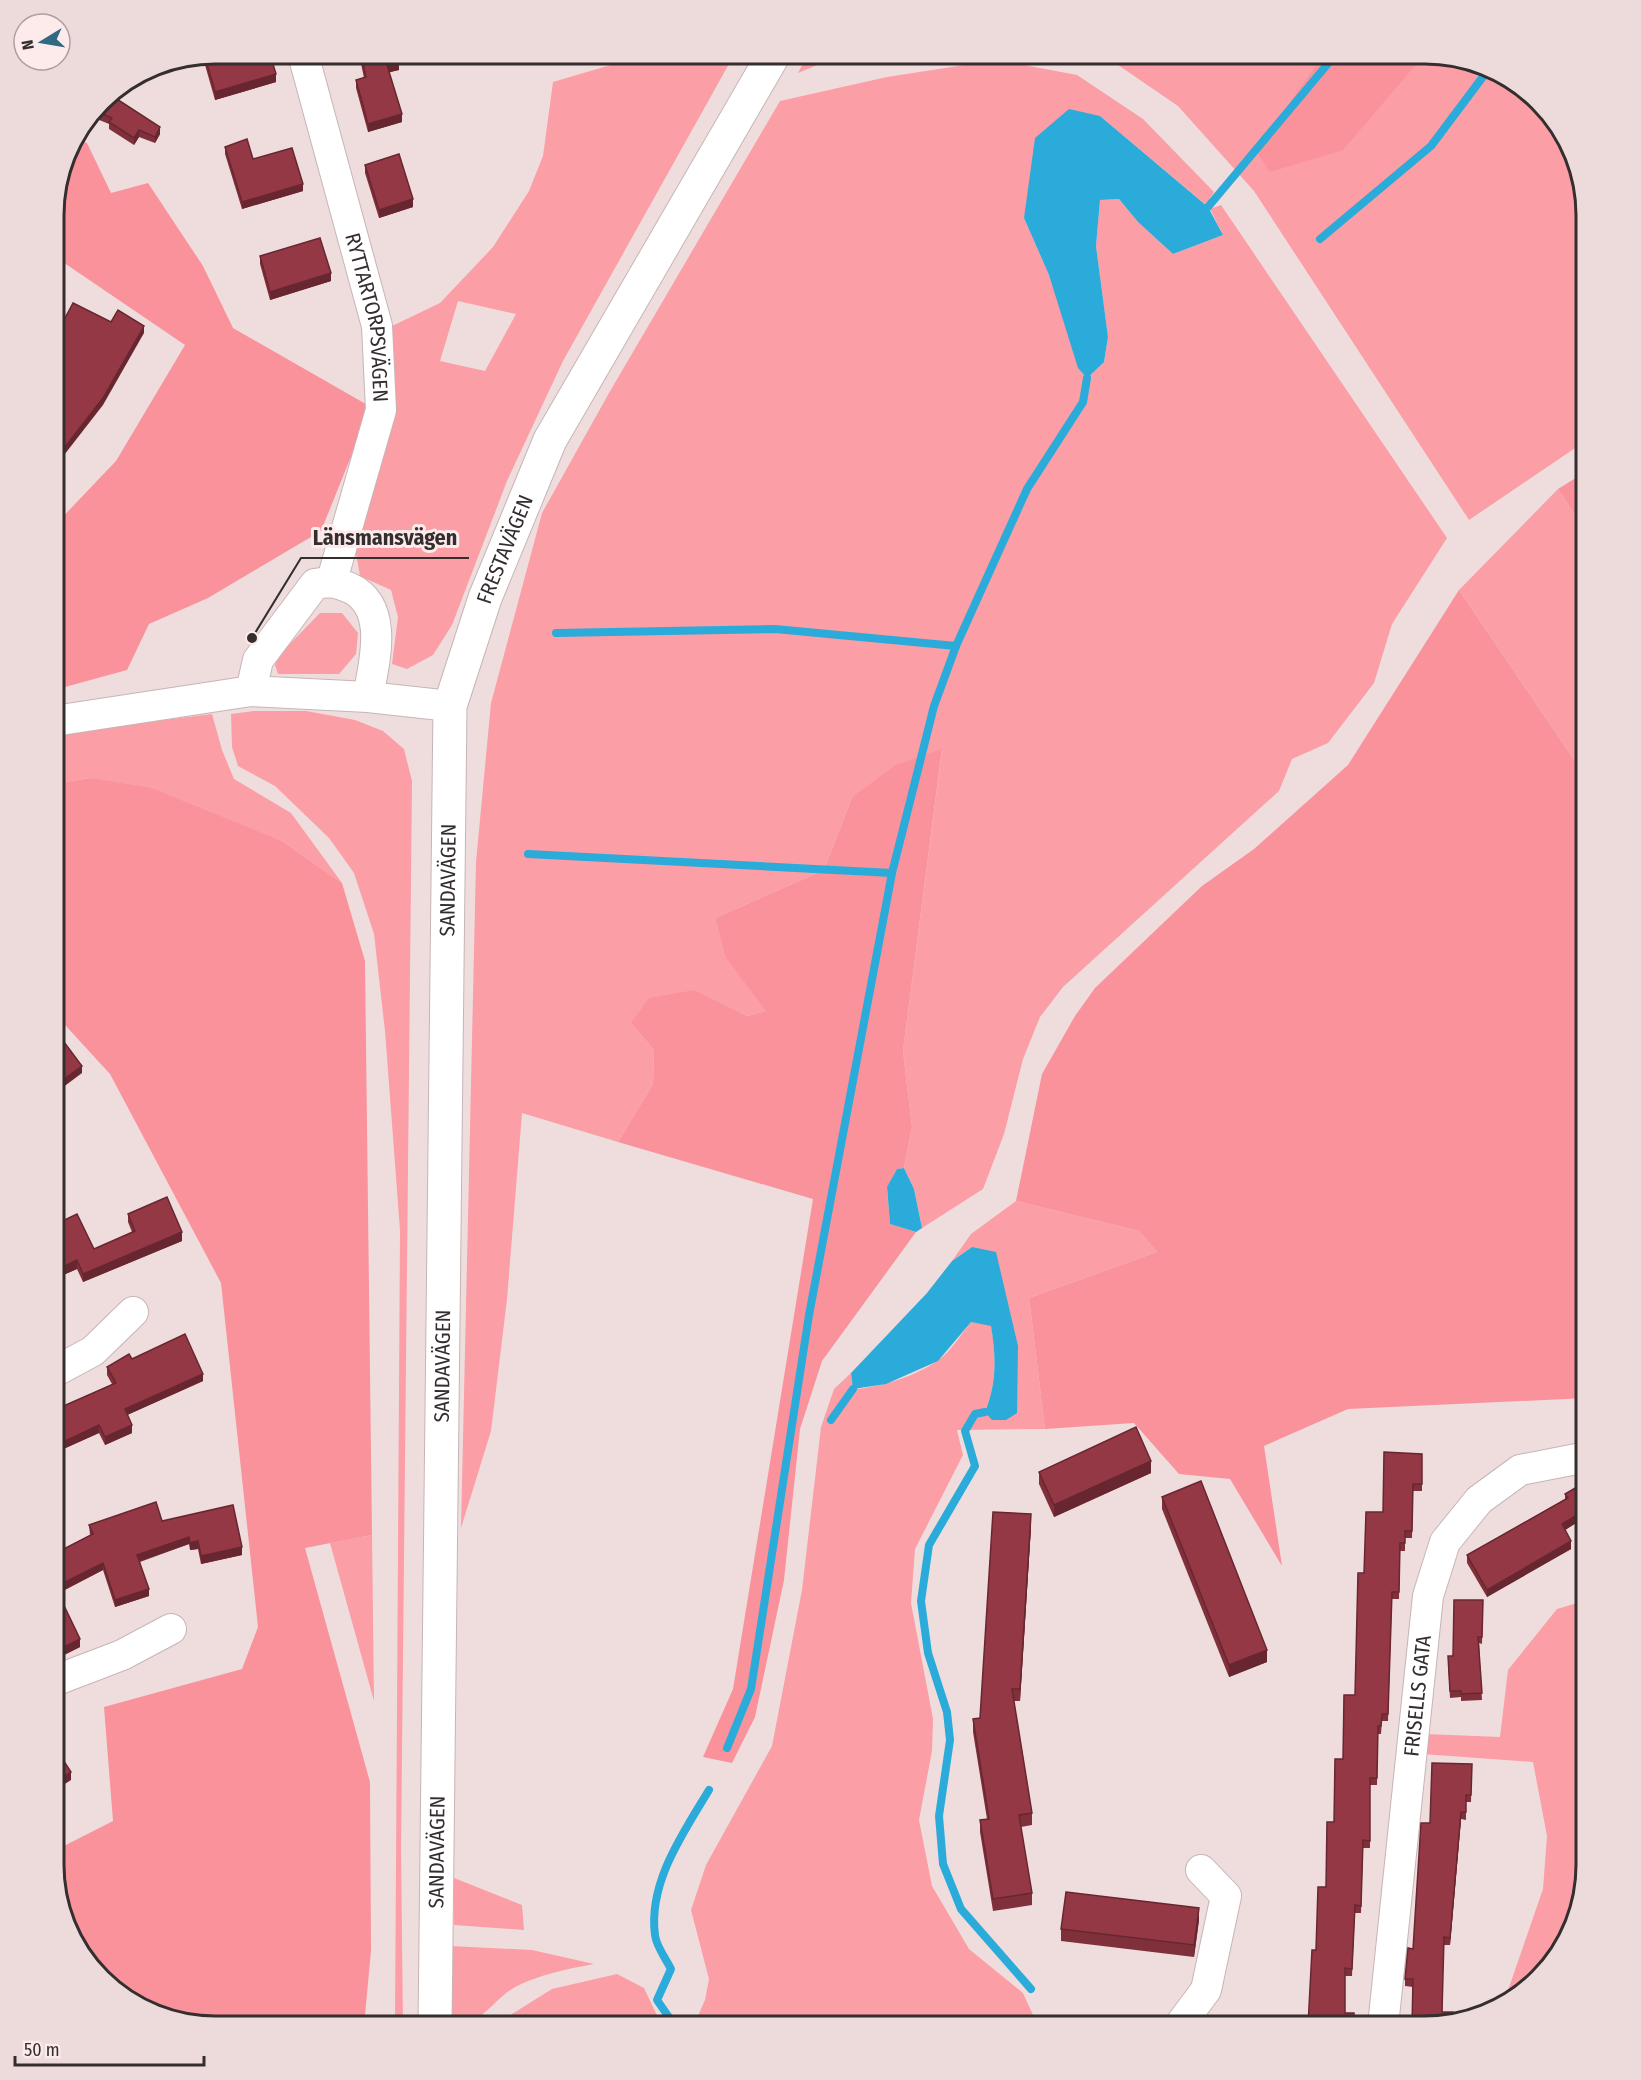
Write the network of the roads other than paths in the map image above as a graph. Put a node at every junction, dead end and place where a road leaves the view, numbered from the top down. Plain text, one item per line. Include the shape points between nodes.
1 (306, 65) edge
2 (768, 65) edge
3 (332, 580) junction
4 (251, 691) junction
5 (368, 697) junction
6 (450, 706) junction
7 (65, 719) edge
8 (133, 1312) dead end
9 (64, 1366) edge
10 (1576, 1458) edge
11 (171, 1629) dead end
12 (64, 1677) edge
13 (1201, 1870) dead end
14 (435, 2016) edge
15 (1186, 2016) edge
16 (1384, 2016) edge

1 - 3 street, RYTTARTORPSVÄGEN via 377,326 381,410
2 - 6 street, FRESTAVÄGEN via 550,440 485,598
3 - 4 street via 315,584 258,660
3 - 5 street via 358,592 373,610 377,647
4 - 5 street
4 - 7 street
5 - 6 street
6 - 14 street, SANDAVÄGEN
8 - 9 street via 93,1351
10 - 16 street, FRISELLS GATA via 1520,1470 1479,1500 1445,1542 1428,1596
11 - 12 street via 122,1655
13 - 15 street via 1226,1896 1206,1990

